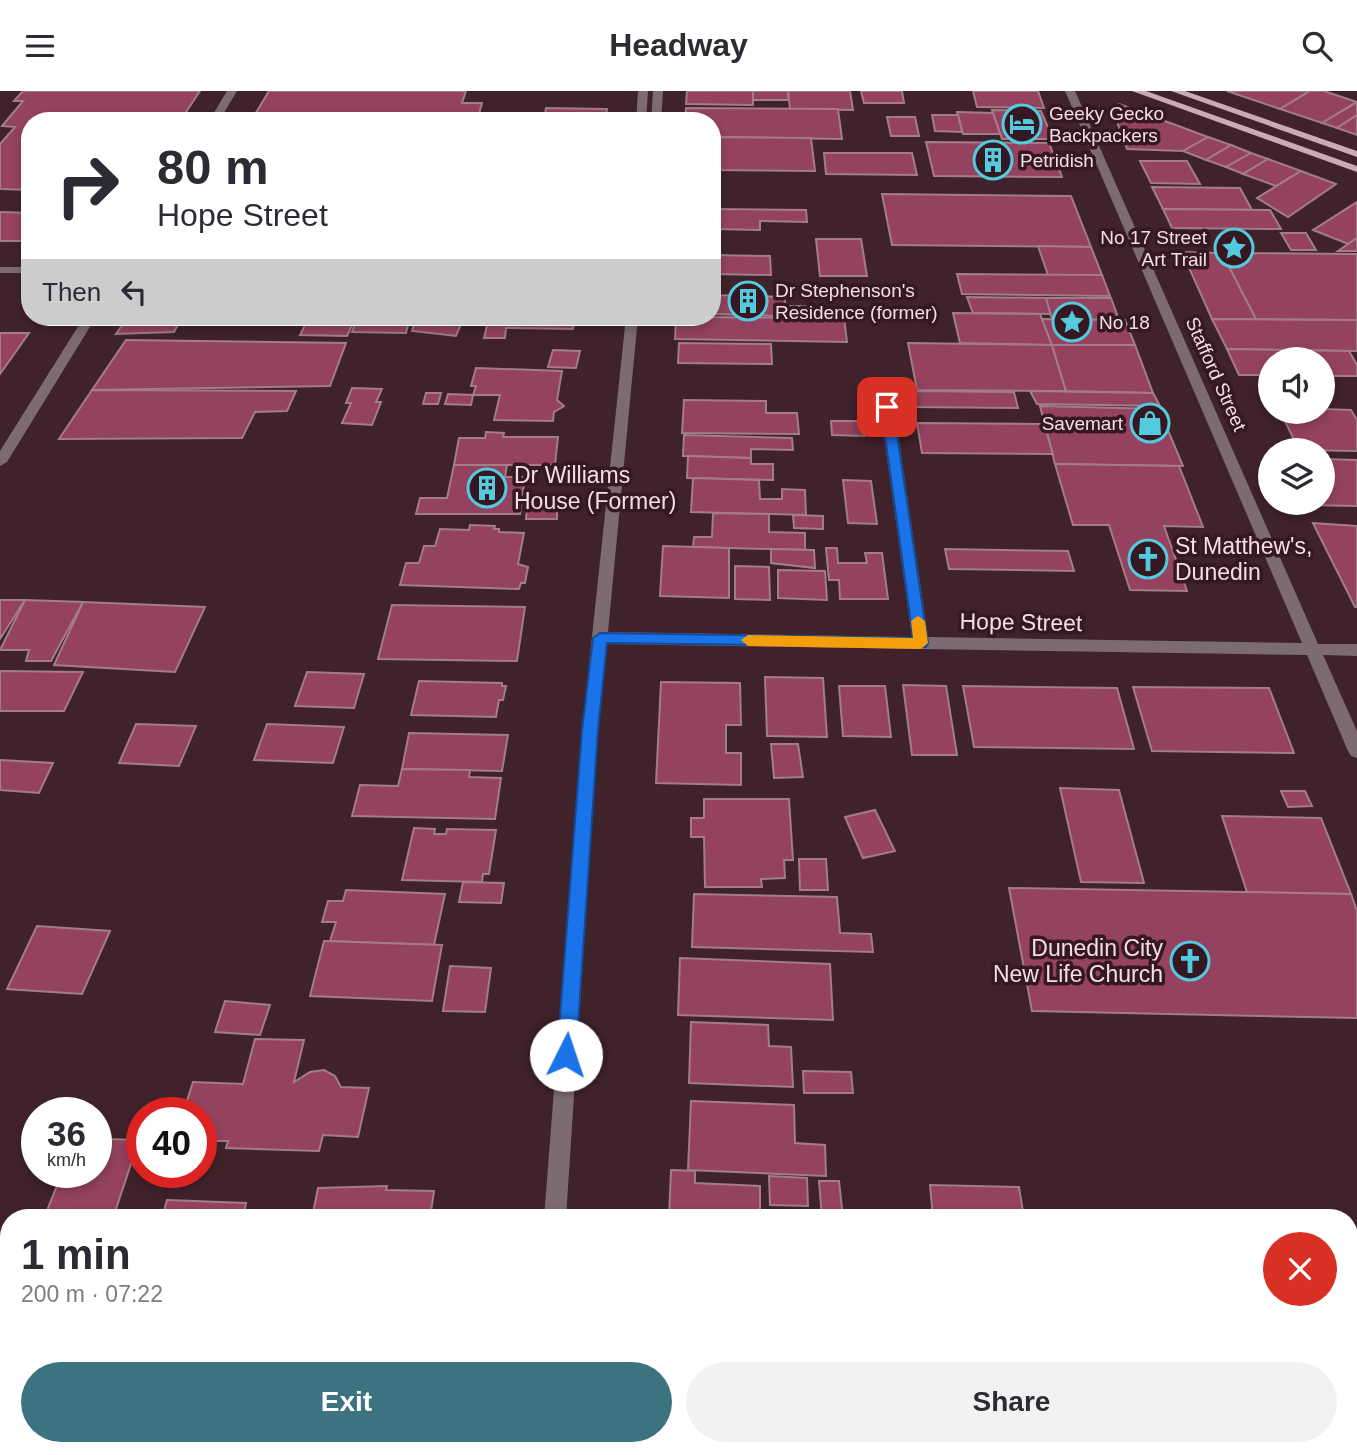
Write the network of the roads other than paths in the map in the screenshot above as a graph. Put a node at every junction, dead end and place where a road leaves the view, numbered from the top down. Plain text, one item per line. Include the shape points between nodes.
1 (232, 91) edge
2 (643, 91) edge
3 (658, 91) edge
4 (1070, 91) edge
5 (1137, 91) edge
6 (1176, 91) edge
7 (219, 112) edge
8 (642, 112) edge
9 (657, 112) edge
10 (1357, 154) edge
11 (1357, 169) edge
12 (0, 269) edge
13 (21, 270) edge
14 (84, 326) edge
15 (631, 326) edge
16 (887, 407) dead end
17 (0, 462) edge
18 (600, 638) junction
19 (921, 643) junction
20 (1313, 649) junction
21 (1357, 650) edge
22 (1357, 751) edge
23 (556, 1209) edge

1 - 7 street
2 - 8 street
3 - 9 street
4 - 20 street, Stafford Street
5 - 11 main road
6 - 10 main road
12 - 13 street
14 - 17 street
15 - 18 street
16 - 19 street
18 - 19 street, Hope Street
18 - 23 street
19 - 20 street, Hope Street
20 - 21 street, Hope Street
20 - 22 street, Stafford Street

